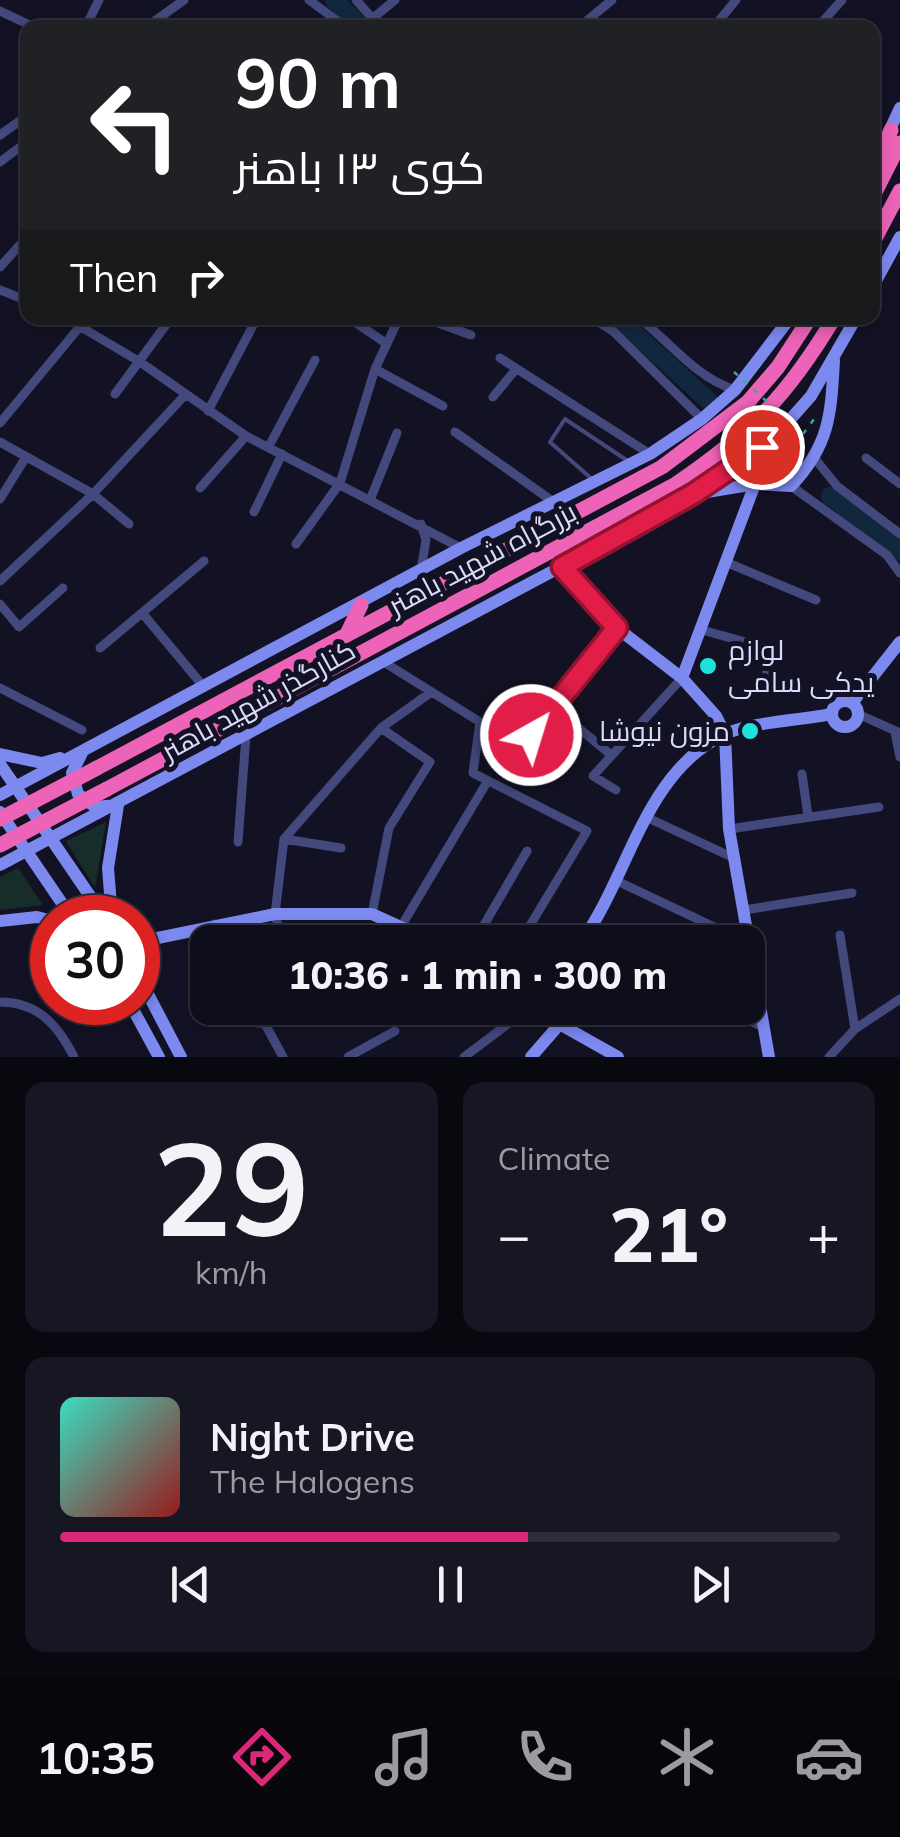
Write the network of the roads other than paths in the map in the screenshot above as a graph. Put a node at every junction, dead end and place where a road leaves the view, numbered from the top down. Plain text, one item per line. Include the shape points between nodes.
1 (184, 0) edge
2 (309, 0) edge
3 (356, 0) edge
4 (395, 0) edge
5 (612, 0) edge
6 (736, 0) edge
7 (842, 0) edge
8 (373, 18) joint
9 (156, 20) edge
10 (336, 20) edge
11 (588, 20) edge
12 (720, 20) edge
13 (825, 20) edge
14 (900, 108) edge
15 (895, 136) edge
16 (880, 163) edge
17 (880, 176) edge
18 (900, 191) edge
19 (880, 229) edge
20 (900, 237) edge
21 (20, 245) edge
22 (0, 268) edge
23 (880, 273) edge
24 (81, 325) edge
25 (89, 325) edge
26 (166, 325) edge
27 (253, 325) edge
28 (359, 325) edge
29 (396, 325) edge
30 (443, 325) edge
31 (603, 325) edge
32 (647, 325) edge
33 (785, 325) edge
34 (805, 325) edge
35 (830, 325) edge
36 (852, 325) edge
37 (471, 335) dead end
38 (386, 344) junction
39 (834, 357) junction
40 (500, 358) dead end
41 (315, 360) dead end
42 (140, 362) junction
43 (516, 369) junction
44 (375, 370) junction
45 (734, 390) junction
46 (116, 394) dead end
47 (186, 394) junction
48 (493, 397) dead end
49 (442, 406) dead end
50 (208, 412) junction
51 (0, 423) edge
52 (708, 426) junction
53 (455, 432) dead end
54 (397, 433) dead end
55 (246, 436) junction
56 (0, 442) edge
57 (269, 446) junction
58 (282, 454) junction
59 (650, 454) junction
60 (26, 456) junction
61 (866, 458) dead end
62 (816, 460) junction
63 (632, 464) junction
64 (596, 482) junction
65 (340, 484) junction
66 (755, 484) junction
67 (900, 484) edge
68 (791, 486) junction
69 (200, 488) dead end
70 (93, 494) junction
71 (688, 498) junction
72 (0, 500) edge
73 (370, 500) junction
74 (555, 503) junction
75 (628, 510) junction
76 (254, 512) dead end
77 (129, 524) dead end
78 (421, 524) junction
79 (592, 528) junction
80 (900, 534) edge
81 (296, 544) dead end
82 (461, 548) junction
83 (204, 561) dead end
84 (728, 563) junction
85 (565, 565) junction
86 (420, 570) junction
87 (900, 573) edge
88 (0, 581) edge
89 (63, 588) dead end
90 (816, 600) dead end
91 (0, 604) edge
92 (361, 604) junction
93 (142, 614) junction
94 (617, 628) junction
95 (702, 630) junction
96 (347, 634) junction
97 (900, 642) edge
98 (100, 648) dead end
99 (382, 662) junction
100 (682, 678) junction
101 (764, 678) dead end
102 (204, 687) junction
103 (0, 688) edge
104 (430, 693) junction
105 (554, 707) junction
106 (855, 708) junction
107 (832, 714) junction
108 (382, 728) junction
109 (82, 730) dead end
110 (898, 732) edge
111 (725, 734) junction
112 (531, 735) dead end
113 (246, 736) junction
114 (82, 753) junction
115 (0, 754) edge
116 (610, 754) junction
117 (900, 758) edge
118 (0, 764) edge
119 (802, 774) dead end
120 (487, 782) junction
121 (16, 786) junction
122 (616, 790) dead end
123 (0, 795) edge
124 (118, 805) junction
125 (879, 807) dead end
126 (0, 816) edge
127 (646, 816) junction
128 (808, 816) junction
129 (730, 829) junction
130 (50, 838) junction
131 (284, 839) junction
132 (238, 842) dead end
133 (0, 845) edge
134 (341, 848) dead end
135 (527, 851) dead end
136 (26, 852) junction
137 (736, 859) junction
138 (0, 865) edge
139 (616, 881) junction
140 (852, 893) dead end
141 (56, 895) edge
142 (90, 895) edge
143 (108, 895) edge
144 (744, 910) junction
145 (275, 914) junction
146 (372, 914) junction
147 (30, 918) edge
148 (0, 922) edge
149 (215, 924) joint
150 (278, 925) edge
151 (402, 925) joint
152 (482, 925) edge
153 (530, 925) edge
154 (594, 925) edge
155 (710, 925) edge
156 (746, 925) edge
157 (840, 935) dead end
158 (160, 937) edge
159 (900, 999) edge
160 (0, 1002) edge
161 (160, 1017) edge
162 (142, 1025) edge
163 (266, 1025) edge
164 (507, 1025) edge
165 (759, 1025) edge
166 (558, 1026) joint
167 (763, 1027) joint
168 (855, 1028) junction
169 (395, 1031) dead end
170 (74, 1057) edge
171 (159, 1057) edge
172 (181, 1057) edge
173 (282, 1057) edge
174 (348, 1057) edge
175 (464, 1057) edge
176 (530, 1057) edge
177 (618, 1057) edge
178 (769, 1057) edge
179 (828, 1057) edge

1 - 9 street
2 - 10 street
3 - 8 street
4 - 8 street
5 - 11 street
6 - 12 street
7 - 13 street
14 - 15 main road
15 - 16 highway
15 - 17 highway
18 - 19 highway
20 - 23 main road
21 - 22 street
24 - 51 street
25 - 42 street
26 - 42 street
27 - 50 street
28 - 38 street
29 - 38 street
30 - 37 street
31 - 52 street
32 - 45 street via 718,385
33 - 45 main road, کنارگذر شهید باهنر
34 - 52 highway, بزرگراه شهید باهنر via 778,367
35 - 75 highway, بزرگراه شهید باهنر via 797,380 729,448
36 - 39 main road, کنارگذر شهید باهنر
38 - 44 street
39 - 62 main road via 831,416
39 - 71 main road, کنارگذر شهید باهنر via 780,431
40 - 43 street
41 - 57 street
42 - 46 street
42 - 47 street
43 - 48 street
43 - 59 street
44 - 49 street
44 - 65 street
45 - 52 main road, کنارگذر شهید باهنر
47 - 50 street
47 - 70 street
50 - 55 street
52 - 59 main road, کنارگذر شهید باهنر
52 - 96 highway, بزرگراه شهید باهنر via 662,466
53 - 74 street
54 - 73 street
55 - 57 street
55 - 69 street
56 - 60 street
57 - 58 street
58 - 65 street
58 - 76 street
59 - 63 main road, کنارگذر شهید باهنر
60 - 70 street
60 - 72 street
61 - 67 street
62 - 68 main road
62 - 80 street via 837,486
63 - 64 main road, کنارگذر شهید باهنر
63 - 64 lane via 565,419 550,442
64 - 74 main road, کنارگذر شهید باهنر
65 - 73 street
65 - 81 street
66 - 68 main road
66 - 71 main road
66 - 84 main road
68 - 87 street via 887,555
70 - 77 street
70 - 88 street
71 - 75 main road
71 - 85 main road, کنارگذر شهید باهنر
73 - 78 street
74 - 82 main road, کنارگذر شهید باهنر
75 - 79 highway, بزرگراه شهید باهنر
78 - 82 street
78 - 86 street via 426,540
79 - 85 main road
79 - 133 highway, بزرگراه شهید باهنر, bridge
82 - 86 main road, کنارگذر شهید باهنر
83 - 93 street
84 - 90 street
84 - 95 main road
85 - 94 main road
85 - 99 main road, کنارگذر شهید باهنر
86 - 92 main road, کنارگذر شهید باهنر
89 - 91 street via 19,627
92 - 96 highway
92 - 102 main road, کنارگذر شهید باهنر
93 - 98 street
93 - 102 street
94 - 100 main road
94 - 105 street
95 - 100 main road
95 - 101 street via 774,650
96 - 126 highway, بزرگراه شهید باهنر, bridge
97 - 106 main road
99 - 104 street
99 - 113 main road, کنارگذر شهید باهنر
100 - 111 main road
100 - 116 street
102 - 114 main road, کنارگذر شهید باهنر
103 - 109 street
104 - 108 street
104 - 120 street via 480,722 473,773
105 - 112 street
105 - 116 street
106 - 107 main road via 836,704
106 - 107 main road via 855,722 843,727
106 - 110 street
107 - 111 main road
108 - 131 street
108 - 146 street via 430,762 390,828
110 - 117 street
111 - 127 main road via 680,768
111 - 129 main road
113 - 124 main road, کنارگذر شهید باهنر
113 - 132 street
114 - 115 main road via 42,763
114 - 121 main road, کنارگذر شهید باهنر
114 - 124 main road via 72,772 78,794 96,807
116 - 122 street via 592,776
118 - 121 main road
119 - 128 street
120 - 151 street
120 - 153 street via 587,831
121 - 123 main road, کنارگذر شهید باهنر
121 - 130 main road
124 - 130 main road, کنارگذر شهید باهنر
124 - 143 main road
125 - 128 street
126 - 136 main road
127 - 137 street
127 - 139 main road
128 - 129 street
129 - 137 main road
130 - 136 main road, کنارگذر شهید باهنر
130 - 142 main road
131 - 134 street
131 - 145 street
135 - 152 street
136 - 138 main road, کنارگذر شهید باهنر
136 - 141 main road
137 - 144 main road
139 - 154 main road
139 - 155 street
140 - 144 street
144 - 156 main road
145 - 146 main road
145 - 149 main road
145 - 150 street
146 - 151 main road
147 - 148 main road
149 - 158 main road
157 - 168 street
159 - 168 street
160 - 170 street via 20,1002 57,1024
161 - 172 main road
162 - 171 main road
163 - 173 street
164 - 175 street
165 - 167 street
166 - 176 main road
166 - 177 main road
167 - 178 main road
168 - 179 street
169 - 174 street

